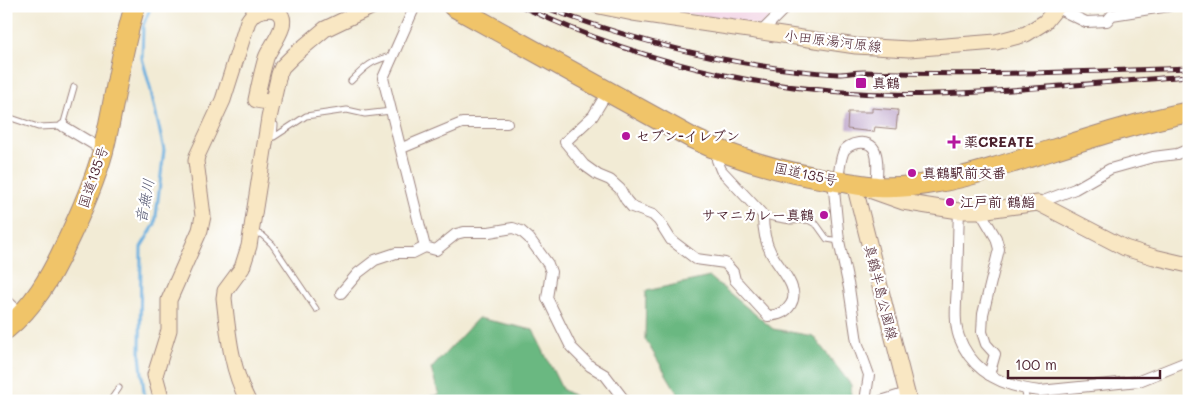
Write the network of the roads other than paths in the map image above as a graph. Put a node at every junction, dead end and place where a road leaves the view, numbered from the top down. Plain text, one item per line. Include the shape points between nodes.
1 (135, 6) edge
2 (373, 6) edge
3 (416, 6) edge
4 (453, 6) edge
5 (599, 6) edge
6 (787, 6) edge
7 (1169, 6) edge
8 (1058, 7) edge
9 (634, 10) edge
10 (761, 32) junction
11 (394, 56) junction
12 (351, 81) dead end
13 (74, 87) dead end
14 (608, 91) junction
15 (273, 103) junction
16 (392, 110) junction
17 (1189, 112) edge
18 (6, 115) edge
19 (269, 118) junction
20 (507, 123) dead end
21 (63, 126) junction
22 (402, 148) junction
23 (1189, 148) edge
24 (103, 150) junction
25 (720, 151) junction
26 (842, 182) junction
27 (876, 187) junction
28 (1038, 203) junction
29 (959, 211) junction
30 (980, 211) junction
31 (763, 215) junction
32 (252, 232) junction
33 (839, 241) junction
34 (425, 247) junction
35 (1189, 263) edge
36 (341, 293) dead end
37 (6, 300) edge
38 (316, 309) dead end
39 (22, 315) junction
40 (6, 328) edge
41 (1189, 361) edge
42 (989, 375) junction
43 (120, 388) dead end
44 (1024, 389) junction
45 (908, 397) edge
46 (110, 401) edge
47 (162, 401) edge
48 (248, 401) edge
49 (625, 401) edge
50 (865, 401) edge
51 (882, 401) edge
52 (1027, 401) edge

1 - 24 highway, 国道135号
2 - 15 street via 324,29 288,60 279,74
3 - 11 street
4 - 14 highway, 国道135号
5 - 9 street, 小田原湯河原線
6 - 10 street
7 - 8 street via 1112,15 1107,21 1086,22
8 - 10 street, 小田原湯河原線 via 1045,22 1026,34 996,42 909,49 856,46
9 - 10 street, 小田原湯河原線
11 - 12 lane via 380,58
11 - 16 street via 384,78
13 - 21 lane
14 - 25 highway, 国道135号
14 - 31 street via 593,116 565,142 584,165 610,180 632,207 653,215 671,240 696,259 725,263 735,280 768,316 788,309 794,299 793,289 770,252
15 - 19 street
15 - 47 street via 256,100 266,56 282,28 283,20 280,13 267,9 254,13 248,21 223,100 197,156 203,216 169,300 169,330 155,375
16 - 19 lane via 365,114 347,110 306,116 274,137 275,121
16 - 22 street
17 - 27 highway, 国道135号 via 958,178 929,184
18 - 21 lane via 38,127
19 - 32 street
20 - 22 street via 462,123
21 - 24 street
22 - 34 street
23 - 28 street via 1177,154 1110,168 1075,188
24 - 39 highway, 国道135号 via 91,188 67,242 44,286
25 - 26 highway, 国道135号 via 794,173
25 - 31 street via 717,160 721,170
26 - 27 highway, 国道135号
26 - 27 street via 843,153 847,146 867,144 874,148 876,154
26 - 29 street via 902,202
26 - 33 street
26 - 45 street, 真鶴半島公園線
28 - 30 street
28 - 35 street via 1125,248
29 - 30 street
29 - 42 street via 958,336 972,362
30 - 42 street via 999,249 983,314 982,332 986,344 995,354
31 - 33 lane via 791,221 808,220 817,225 828,239
32 - 38 lane via 262,234 272,244
32 - 48 street via 242,268 225,291 224,298 233,362
33 - 50 street via 857,342 869,375
34 - 36 street via 413,253 396,253 375,260 358,273
34 - 49 street via 436,250 456,234 464,232 513,228 521,231 548,264 551,272 547,298 571,347 590,366 606,375
37 - 39 street
39 - 40 highway, 国道135号
41 - 44 street via 1139,382 1056,390
42 - 44 street
43 - 46 lane
44 - 52 lane
45 - 51 street

